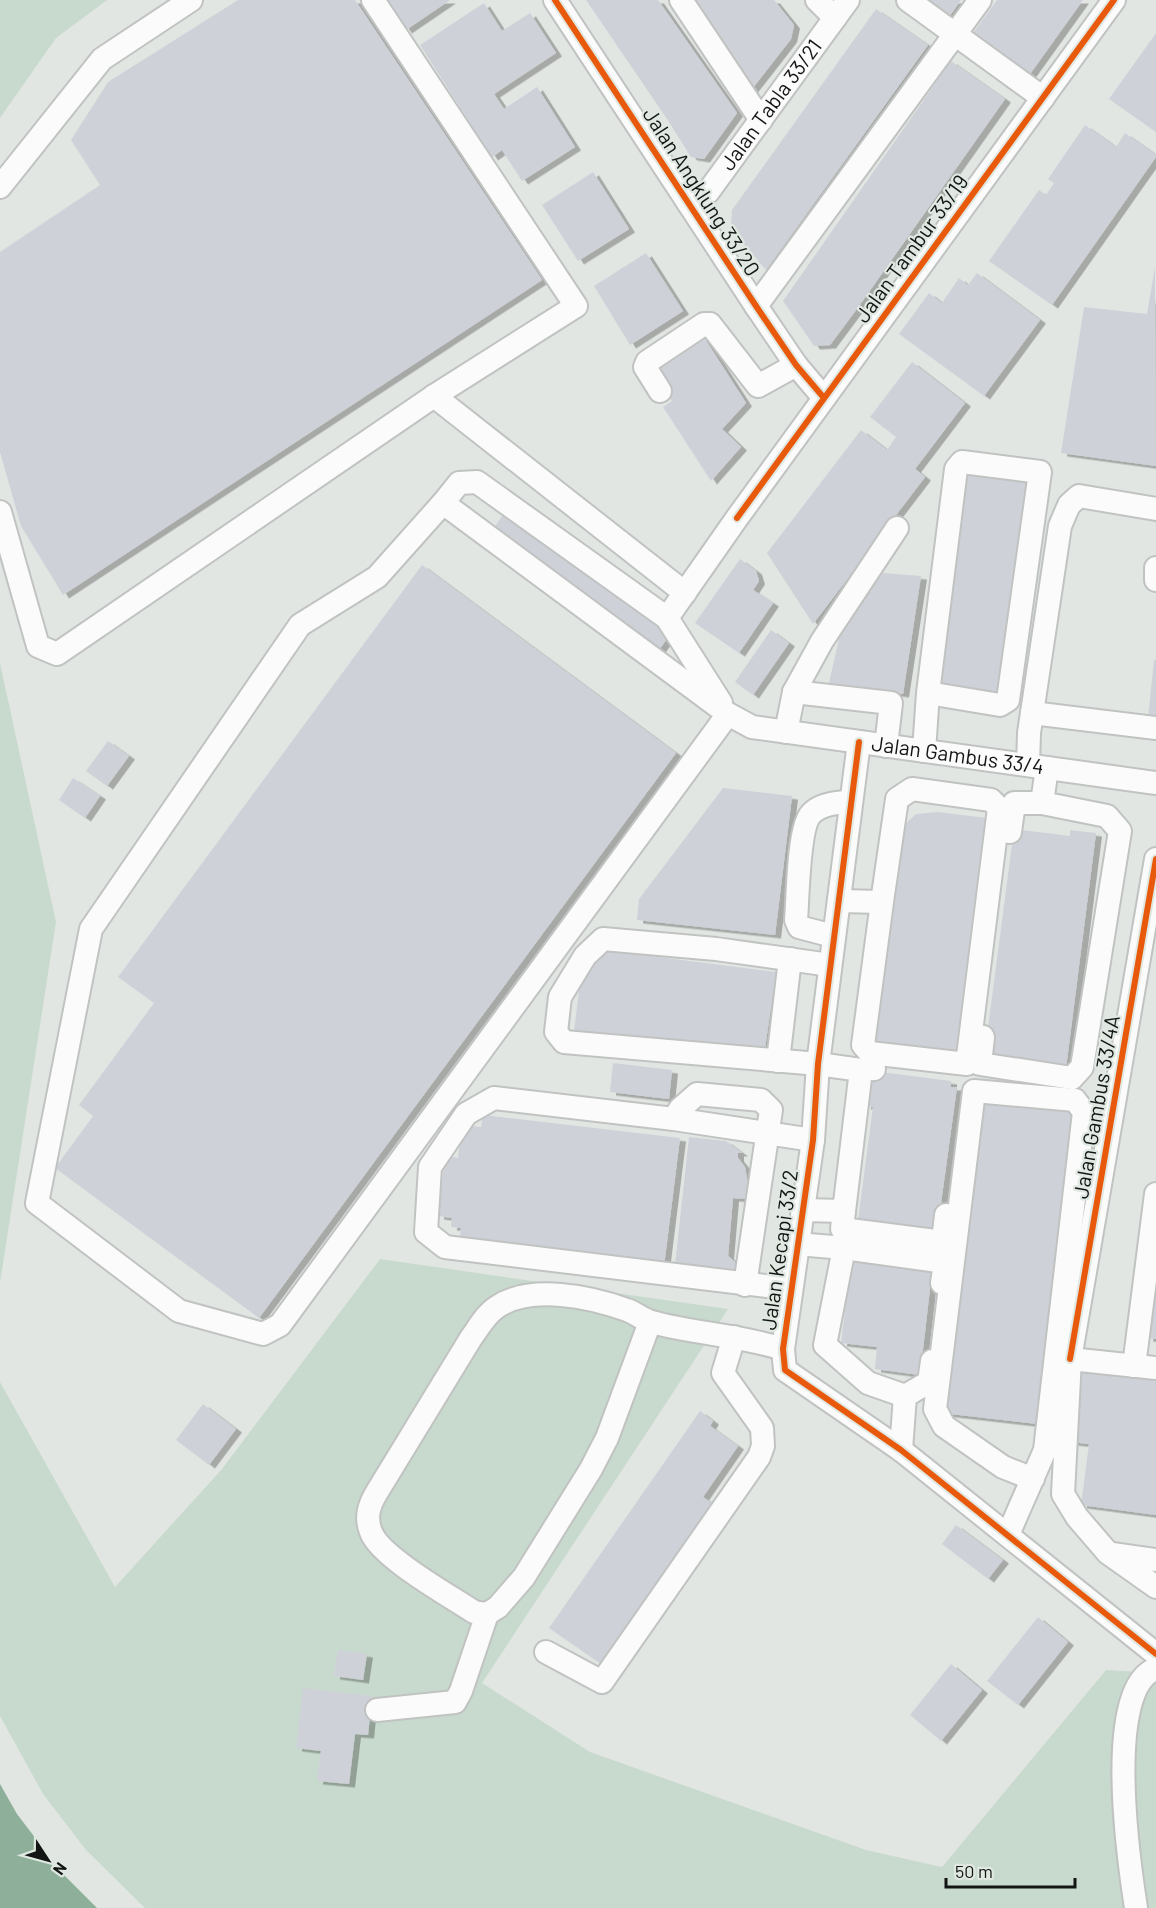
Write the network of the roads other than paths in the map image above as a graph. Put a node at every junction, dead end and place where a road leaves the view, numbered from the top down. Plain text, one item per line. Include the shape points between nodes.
1 (191, 0) edge
2 (373, 0) edge
3 (555, 0) edge
4 (681, 0) edge
5 (817, 0) edge
6 (908, 0) edge
7 (980, 0) edge
8 (1114, 0) edge
9 (842, 9) edge
10 (955, 34) junction
11 (1043, 98) junction
12 (761, 120) junction
13 (0, 187) edge
14 (689, 204) junction
15 (756, 306) junction
16 (796, 365) junction
17 (660, 391) dead end
18 (434, 396) junction
19 (825, 398) junction
20 (443, 503) junction
21 (1156, 509) edge
22 (0, 512) edge
23 (897, 528) dead end
24 (1156, 568) edge
25 (1156, 580) edge
26 (685, 592) junction
27 (667, 618) junction
28 (794, 692) junction
29 (927, 693) junction
30 (1032, 713) junction
31 (728, 714) junction
32 (1156, 728) edge
33 (786, 732) junction
34 (859, 742) junction
35 (886, 746) junction
36 (924, 751) junction
37 (1037, 766) junction
38 (1156, 783) edge
39 (851, 802) junction
40 (1042, 803) junction
41 (1156, 860) edge
42 (839, 901) junction
43 (882, 902) junction
44 (833, 936) junction
45 (790, 959) junction
46 (830, 965) junction
47 (778, 1061) junction
48 (818, 1064) junction
49 (861, 1070) junction
50 (674, 1119) junction
51 (768, 1133) junction
52 (813, 1140) junction
53 (1156, 1194) edge
54 (802, 1210) junction
55 (844, 1211) junction
56 (797, 1244) junction
57 (844, 1248) junction
58 (745, 1285) junction
59 (791, 1289) junction
60 (650, 1322) junction
61 (734, 1337) junction
62 (783, 1348) junction
63 (1070, 1359) junction
64 (1134, 1366) junction
65 (1156, 1368) edge
66 (905, 1396) junction
67 (902, 1450) junction
68 (1033, 1479) junction
69 (1008, 1534) junction
70 (1108, 1553) junction
71 (1156, 1560) edge
72 (1156, 1587) edge
73 (487, 1614) junction
74 (546, 1652) dead end
75 (1156, 1654) edge
76 (1156, 1669) edge
77 (377, 1710) dead end
78 (1136, 1908) edge

1 - 13 street via 102,59
2 - 18 street via 576,306
3 - 14 street, Jalan Angklung 33/20
4 - 12 street
5 - 9 street
6 - 10 street
7 - 10 street
8 - 11 street, Jalan Tambur 33/19
9 - 12 street, Jalan Tabla 33/21
10 - 11 street
10 - 15 street
11 - 19 street, Jalan Tambur 33/19
12 - 14 street, Jalan Tabla 33/21 via 708,192
14 - 15 street, Jalan Angklung 33/20
15 - 16 street, Jalan Angklung 33/20
16 - 17 street via 758,386 710,324 704,324 647,362 645,367
16 - 19 street, Jalan Angklung 33/20
18 - 22 street via 57,654 38,646
18 - 26 street
19 - 26 street, Jalan Tambur 33/19
20 - 27 street via 459,483 477,482
20 - 31 street, Jalan Gambus 33/4
20 - 31 street via 377,577 300,625 91,929 37,1203 179,1311 263,1334 279,1325
21 - 30 street via 1079,496 1069,506 1060,526
23 - 28 street via 822,641
24 - 25 street
26 - 27 street, Jalan Tambur 33/19
27 - 31 street
28 - 33 street
28 - 35 street via 891,703
29 - 29 street via 956,469 962,462 1040,472 1008,700 1000,705
29 - 36 street
30 - 32 street
30 - 37 street via 1029,733
31 - 33 street, Jalan Gambus 33/4 via 752,727
33 - 34 street, Jalan Gambus 33/4
34 - 35 street, Jalan Gambus 33/4
34 - 39 street, Jalan Kecapi 33/2
35 - 36 street, Jalan Gambus 33/4
36 - 37 street, Jalan Gambus 33/4
37 - 38 street, Jalan Gambus 33/4
37 - 40 street
39 - 42 street, Jalan Kecapi 33/2
39 - 44 street via 835,802 812,813 803,828 796,920 799,927
40 - 40 street via 1107,816 1120,831 1082,1067 1072,1078 980,1064 1014,802
41 - 63 street, Jalan Gambus 33/4A
42 - 43 street
42 - 44 street, Jalan Kecapi 33/2
43 - 43 street via 863,1046 870,1053 966,1064 999,808 992,800 912,789 897,799
44 - 46 street, Jalan Kecapi 33/2
45 - 46 street
45 - 47 street
45 - 47 street via 603,939 585,956 560,997 556,1032 564,1042
46 - 48 street, Jalan Kecapi 33/2
47 - 48 street
48 - 49 street
48 - 52 street, Jalan Kecapi 33/2
49 - 55 street
49 - 55 street via 955,1077 960,1082 943,1242 842,1229
50 - 51 street
50 - 51 street via 697,1094 761,1100 771,1110
50 - 58 street via 494,1098 466,1114 430,1167 426,1232 445,1247
51 - 52 street
51 - 58 street
52 - 54 street, Jalan Kecapi 33/2
53 - 64 street
54 - 55 street
54 - 56 street, Jalan Kecapi 33/2
56 - 57 street
56 - 59 street, Jalan Kecapi 33/2
57 - 66 street via 825,1345 868,1383
57 - 66 street via 945,1262 929,1382
58 - 59 street
59 - 62 street, Jalan Kecapi 33/2
60 - 61 street
60 - 73 street via 607,1438 591,1469 524,1577
60 - 73 street via 603,1302 556,1294 534,1294 497,1307 471,1338 370,1504 368,1514 375,1541 474,1612
61 - 62 street
61 - 74 street via 723,1373 762,1428 759,1457 602,1682
62 - 67 street, Jalan Kecapi 33/2 via 785,1370
63 - 64 street
63 - 70 street, Jalan Gambus 33/4A via 1063,1494
64 - 65 street
66 - 67 street
67 - 69 street, Jalan Kecapi 33/2
68 - 68 street via 1045,1449 1084,1112 1075,1100 974,1091 935,1409 944,1426 1003,1467
68 - 69 street
69 - 75 street, Jalan Kecapi 33/2
70 - 71 street
70 - 72 street, Jalan Gambus 33/4A
73 - 77 street via 455,1702
76 - 78 street via 1138,1684 1127,1716 1123,1792

